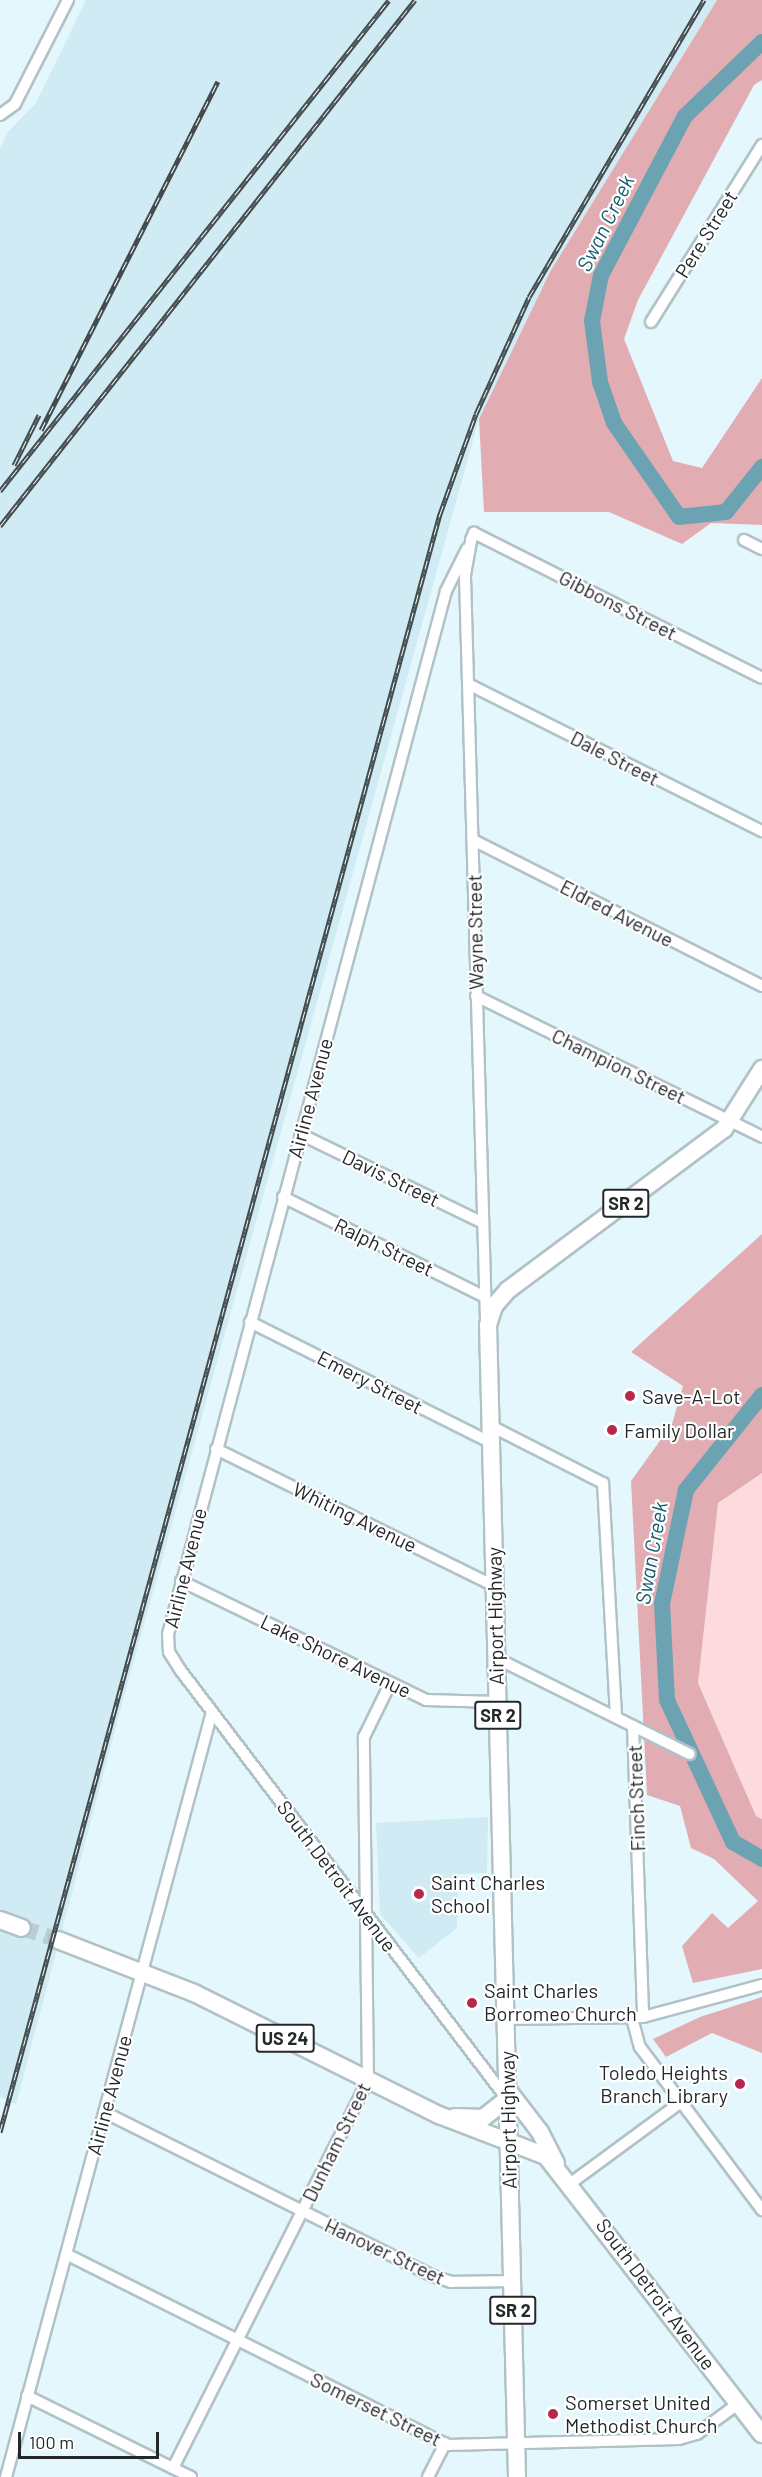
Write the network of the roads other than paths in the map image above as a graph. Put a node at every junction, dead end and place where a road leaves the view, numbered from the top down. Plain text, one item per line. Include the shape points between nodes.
1 (68, 0) edge
2 (1, 112) edge
3 (762, 146) edge
4 (651, 322) dead end
5 (474, 533) joint
6 (744, 540) dead end
7 (467, 549) junction
8 (762, 549) edge
9 (762, 678) edge
10 (468, 684) junction
11 (762, 831) edge
12 (472, 840) junction
13 (762, 987) edge
14 (476, 996) junction
15 (762, 1069) edge
16 (732, 1122) junction
17 (300, 1134) junction
18 (762, 1137) edge
19 (283, 1197) junction
20 (483, 1223) junction
21 (485, 1297) junction
22 (250, 1322) junction
23 (487, 1332) junction
24 (490, 1434) junction
25 (216, 1449) junction
26 (603, 1483) joint
27 (181, 1581) junction
28 (494, 1586) junction
29 (169, 1652) joint
30 (496, 1658) junction
31 (390, 1684) junction
32 (497, 1702) junction
33 (212, 1712) junction
34 (616, 1717) junction
35 (633, 1726) junction
36 (689, 1754) dead end
37 (367, 1916) junction
38 (0, 1920) edge
39 (22, 1928) tunnel mouth
40 (58, 1940) tunnel mouth
41 (143, 1970) junction
42 (762, 1985) edge
43 (638, 2017) junction
44 (506, 2019) junction
45 (368, 2080) junction
46 (507, 2094) junction
47 (680, 2103) junction
48 (104, 2112) junction
49 (440, 2115) junction
50 (509, 2143) junction
51 (558, 2166) junction
52 (571, 2183) junction
53 (762, 2210) edge
54 (303, 2211) junction
55 (66, 2254) junction
56 (512, 2281) junction
57 (237, 2340) junction
58 (27, 2396) junction
59 (739, 2403) junction
60 (762, 2434) edge
61 (445, 2444) junction
62 (516, 2444) junction
63 (173, 2468) junction
64 (6, 2477) edge
65 (191, 2477) edge
66 (428, 2477) edge
67 (517, 2477) edge

1 - 2 street via 15,104
3 - 4 street, Pere Street
5 - 7 street, Wayne Street
5 - 9 street, Gibbons Street
6 - 8 street
7 - 10 street, Wayne Street
7 - 17 street, Airline Avenue via 446,591
10 - 11 street, Dale Street
10 - 12 street, Wayne Street
12 - 13 street, Eldred Avenue
12 - 14 street, Wayne Street
14 - 16 street, Champion Street
14 - 20 street, Wayne Street
15 - 16 main road, SR 2
16 - 18 street, Champion Street
16 - 23 main road, SR 2 via 508,1290 491,1312
17 - 19 street, Airline Avenue
17 - 20 street, Davis Street
19 - 21 street, Ralph Street
19 - 22 street, Airline Avenue
20 - 21 street, Wayne Street
21 - 23 street, Wayne Street
22 - 24 street, Emery Street
22 - 25 street, Airline Avenue
23 - 24 main road, Airport Highway / SR 2
24 - 26 street, Emery Street
24 - 28 main road, Airport Highway / SR 2
25 - 27 street, Airline Avenue
25 - 28 street, Whiting Avenue
26 - 34 street, Finch Street
27 - 29 street, Airline Avenue via 168,1634
27 - 31 street, Lake Shore Avenue
28 - 30 main road, Airport Highway / SR 2
29 - 33 street, South Detroit Avenue
30 - 32 main road, Airport Highway / SR 2
30 - 34 street
31 - 32 street, Lake Shore Avenue via 426,1700
31 - 37 street, Dunham Street via 364,1737
32 - 44 main road, Airport Highway / SR 2
33 - 37 street, South Detroit Avenue
33 - 41 street, Airline Avenue
34 - 35 street, Finch Street
35 - 36 street
35 - 43 street, Finch Street
37 - 45 street, Dunham Street
37 - 46 street, South Detroit Avenue
38 - 39 main road
40 - 41 main road, US 24
41 - 45 main road, US 24
41 - 48 street, Airline Avenue
42 - 43 street
43 - 44 street
43 - 47 street, Finch Street via 640,2047
44 - 46 main road, Airport Highway / SR 2
45 - 49 main road, US 24
45 - 54 street, Dunham Street
46 - 49 main road via 483,2118
46 - 50 main road, Airport Highway / SR 2
46 - 51 main road via 540,2132
47 - 52 street
47 - 53 street, Finch Street
48 - 54 street, Hanover Street
48 - 55 street, Airline Avenue
49 - 50 main road, US 24
50 - 51 main road, US 24 via 537,2152
50 - 56 main road, Airport Highway / SR 2
51 - 52 main road, US 24
52 - 59 main road, South Detroit Avenue / US 24
54 - 56 street, Hanover Street via 451,2282
54 - 57 street, Dunham Street
55 - 57 street, Somerset Street
55 - 58 street, Airline Avenue
56 - 62 main road, Airport Highway / SR 2
57 - 61 street, Somerset Street
57 - 63 street, Dunham Street
58 - 63 street
58 - 64 street, Airline Avenue
59 - 60 main road, South Detroit Avenue / US 24
59 - 62 street, Somerset Street via 685,2439
61 - 62 street, Somerset Street
61 - 66 street
62 - 67 main road, Airport Highway / SR 2
63 - 65 street

